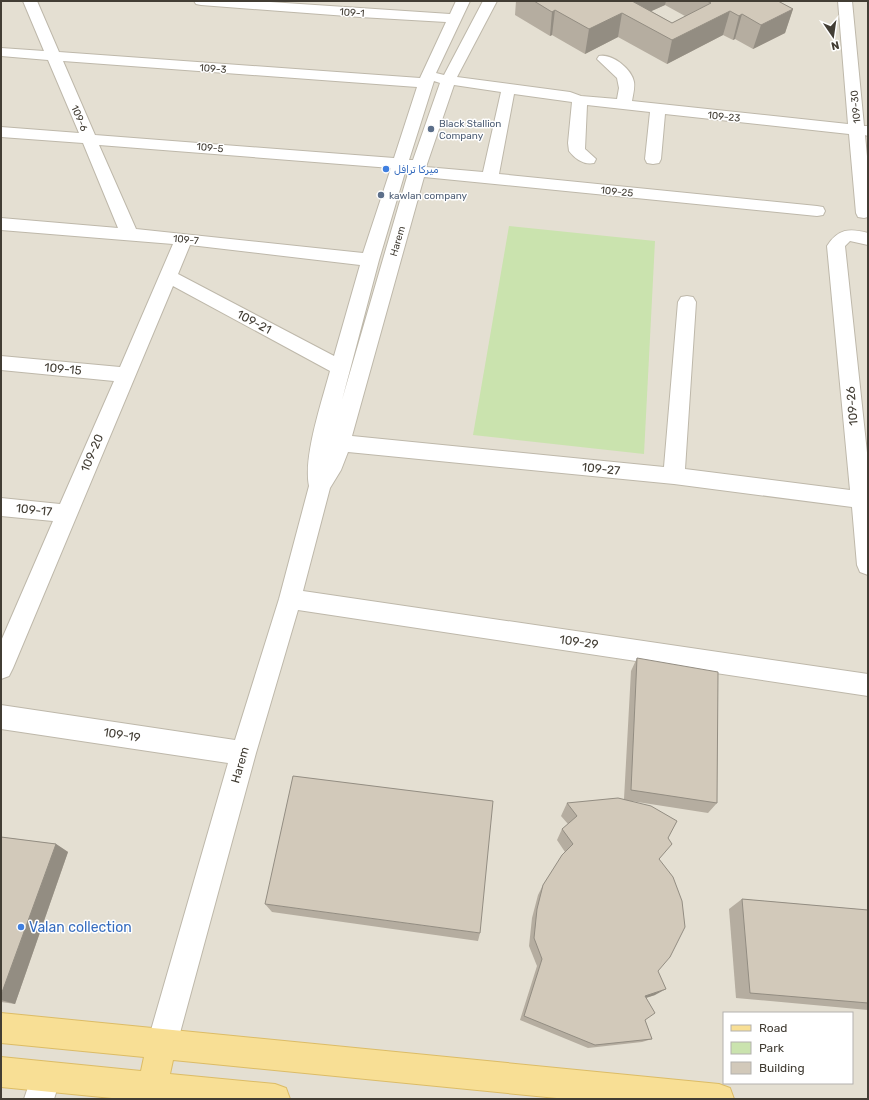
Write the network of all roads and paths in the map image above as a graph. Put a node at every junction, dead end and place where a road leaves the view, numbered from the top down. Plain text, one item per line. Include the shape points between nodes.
1 (30, 1) edge
2 (201, 1) edge
3 (463, 1) edge
4 (490, 1) edge
5 (845, 1) edge
6 (362, 7) edge
7 (456, 18) junction
8 (1, 52) edge
9 (54, 56) junction
10 (604, 59) dead end
11 (427, 79) junction
12 (447, 83) junction
13 (506, 94) junction
14 (580, 100) junction
15 (624, 105) junction
16 (658, 110) junction
17 (863, 130) edge
18 (1, 132) edge
19 (88, 137) junction
20 (588, 158) dead end
21 (653, 159) dead end
22 (400, 163) junction
23 (418, 168) junction
24 (490, 178) junction
25 (817, 211) dead end
26 (864, 213) dead end
27 (1, 224) edge
28 (130, 234) junction
29 (184, 239) junction
30 (868, 239) edge
31 (370, 260) junction
32 (168, 276) junction
33 (687, 302) dead end
34 (1, 363) edge
35 (340, 368) junction
36 (125, 375) junction
37 (340, 443) junction
38 (674, 476) junction
39 (320, 486) junction
40 (861, 500) junction
41 (1, 507) edge
42 (66, 513) junction
43 (868, 565) edge
44 (290, 599) junction
45 (1, 668) edge
46 (868, 685) edge
47 (1, 717) edge
48 (243, 754) junction
49 (1, 1028) edge
50 (162, 1044) junction
51 (1, 1072) edge
52 (152, 1087) junction
53 (43, 1088) edge
54 (276, 1099) edge
55 (719, 1099) edge

1 - 9 street, 109-6
2 - 6 street, 109-1
3 - 7 street, Harem
4 - 12 street, Harem
5 - 17 street, 109-30
6 - 7 street, 109-1
7 - 11 street, Harem
8 - 9 street, 109-3
9 - 11 street, 109-3
9 - 19 street, 109-6
10 - 15 street via 626,78
11 - 12 street, 109-3
11 - 22 street, Harem
12 - 13 street, 109-23
12 - 14 street, 109-23
12 - 23 street, Harem
13 - 14 street, 109-23 via 571,102
13 - 24 street
14 - 15 street, 109-23
14 - 20 street via 577,151
15 - 16 street, 109-23
16 - 17 street, 109-23
16 - 21 street
17 - 26 street, 109-30
18 - 19 street, 109-5
19 - 22 street, 109-5
19 - 28 street, 109-6
22 - 23 street, 109-5
22 - 31 street, Harem
23 - 24 street, 109-25
23 - 37 street, Harem
24 - 25 street, 109-25
27 - 28 street, 109-7
28 - 29 street, 109-7
29 - 31 street, 109-7
29 - 32 street, 109-20
30 - 40 street, 109-26 via 847,236 839,240 836,246
31 - 35 street, Harem
32 - 35 street, 109-21
32 - 36 street, 109-20
33 - 38 street
34 - 36 street, 109-15
35 - 39 street, Harem via 318,463
36 - 42 street, 109-20
37 - 38 street, 109-27
37 - 39 street, Harem via 331,470
38 - 40 street, 109-27
39 - 44 street, Harem
40 - 43 street, 109-26
41 - 42 street, 109-17
42 - 45 street, 109-20
44 - 46 street, 109-29
44 - 48 street, Harem
47 - 48 street, 109-19
48 - 50 street, Harem
49 - 50 main road
50 - 52 main road
50 - 55 main road
51 - 53 main road
52 - 53 main road
52 - 54 main road

